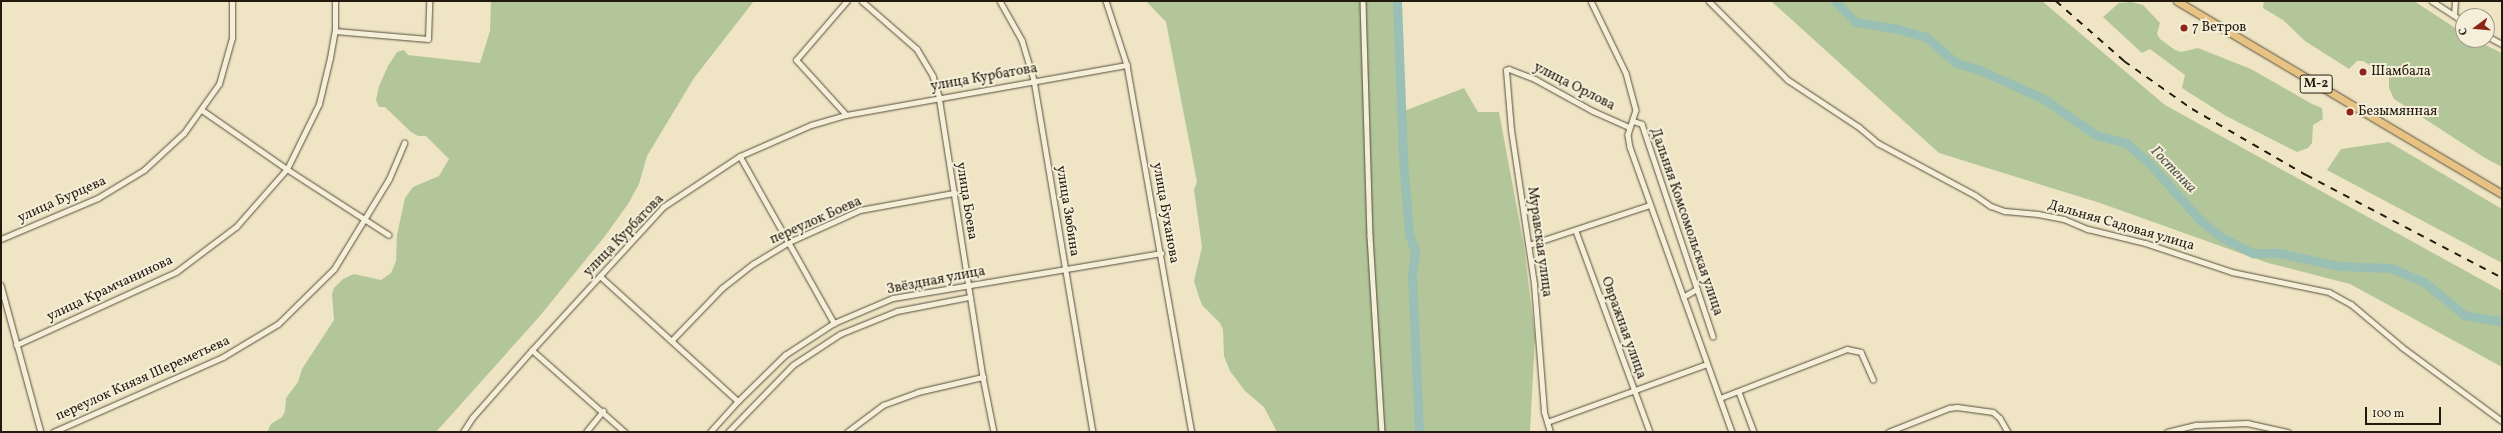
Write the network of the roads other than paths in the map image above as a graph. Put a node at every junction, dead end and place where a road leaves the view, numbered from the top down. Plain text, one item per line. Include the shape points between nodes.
1 (232, 1) edge
2 (335, 1) edge
3 (429, 1) edge
4 (848, 1) edge
5 (862, 1) edge
6 (1000, 1) edge
7 (1106, 1) edge
8 (1591, 1) edge
9 (1709, 1) edge
10 (2177, 1) edge
11 (2432, 1) edge
12 (2455, 1) edge
13 (1362, 2) edge
14 (2454, 15) joint
15 (334, 31) junction
16 (1127, 65) junction
17 (1509, 68) joint
18 (1034, 80) junction
19 (939, 96) junction
20 (202, 110) junction
21 (846, 114) junction
22 (1633, 121) junction
23 (1629, 127) junction
24 (404, 143) dead end
25 (740, 156) junction
26 (287, 169) junction
27 (954, 193) junction
28 (2502, 194) edge
29 (1650, 205) junction
30 (365, 220) junction
31 (1576, 231) junction
32 (389, 235) dead end
33 (1, 239) edge
34 (789, 242) junction
35 (1529, 245) junction
36 (1161, 253) junction
37 (1065, 269) junction
38 (600, 276) junction
39 (1, 285) edge
40 (969, 285) junction
41 (1697, 289) junction
42 (970, 297) junction
43 (1683, 297) junction
44 (834, 323) junction
45 (1713, 336) dead end
46 (672, 340) junction
47 (16, 344) junction
48 (532, 350) junction
49 (1708, 364) junction
50 (983, 377) junction
51 (1873, 379) dead end
52 (1634, 390) junction
53 (1739, 392) junction
54 (1720, 398) junction
55 (738, 401) junction
56 (603, 411) junction
57 (2502, 421) edge
58 (1546, 422) junction
59 (41, 432) edge
60 (53, 432) edge
61 (463, 432) edge
62 (586, 432) edge
63 (625, 432) edge
64 (710, 432) edge
65 (728, 432) edge
66 (847, 432) edge
67 (994, 432) edge
68 (1093, 432) edge
69 (1192, 432) edge
70 (1382, 432) edge
71 (1550, 432) edge
72 (1650, 432) edge
73 (1732, 432) edge
74 (1754, 432) edge
75 (1888, 432) edge
76 (2008, 432) edge
77 (2167, 432) edge
78 (2288, 432) edge

1 - 20 street, улица Бурцева via 230,46 219,84
2 - 15 street, улица Крамчанинова
3 - 15 street via 428,39
4 - 21 street via 796,60
5 - 19 street, улица Боева via 917,49 933,76
6 - 18 street, улица Зюбина via 1022,40
7 - 16 street, улица Буханова
8 - 22 street via 1626,73 1636,110
9 - 57 street, Дальняя Садовая улица via 1713,8 1788,80 1859,127 1878,143 1991,206 2005,211 2064,219 2088,229 2145,243 2232,272 2329,292 2351,304 2402,347
10 - 28 main road, М-2
11 - 14 street
12 - 14 street
13 - 70 street via 1370,236
15 - 26 street, улица Крамчанинова via 318,104
16 - 18 street, улица Курбатова
16 - 36 street, улица Буханова
17 - 23 street, улица Орлова
17 - 35 street, Муравская улица via 1505,74 1511,130
18 - 19 street, улица Курбатова
18 - 37 street, улица Зюбина
19 - 21 street, улица Курбатова
19 - 27 street, улица Боева
20 - 26 street
20 - 33 street, улица Бурцева via 184,133 144,170 98,198
21 - 25 street, улица Курбатова via 811,125
22 - 23 street
22 - 41 street, Дальняя Комсомольская улица via 1642,124
23 - 29 street via 1630,147
24 - 30 street, переулок Князя Шереметьева via 389,178
25 - 34 street
25 - 38 street, улица Курбатова via 664,208
26 - 30 street
26 - 47 street, улица Крамчанинова via 236,228 176,272
27 - 34 street, переулок Боева via 860,210
27 - 40 street, улица Боева
29 - 31 street
29 - 43 street
30 - 32 street
30 - 60 street, переулок Князя Шереметьева via 334,269 278,324 223,357
31 - 35 street
31 - 52 street, Овражная улица
34 - 44 street
34 - 46 street, переулок Боева via 753,264 722,288
35 - 58 street, Муравская улица
36 - 37 street, Звёздная улица
36 - 69 street, улица Буханова
37 - 40 street, Звёздная улица
37 - 68 street, улица Зюбина
38 - 46 street
38 - 48 street, улица Курбатова
39 - 47 street
40 - 42 street, улица Боева
40 - 44 street, Звёздная улица via 893,298
41 - 43 street
41 - 45 street, Дальняя Комсомольская улица
42 - 50 street, улица Боева
42 - 65 street, Звёздная улица via 897,311 834,337 793,365
43 - 49 street
44 - 55 street, Звёздная улица via 785,355
46 - 55 street
47 - 59 street
48 - 56 street
48 - 61 street, улица Курбатова via 472,418
49 - 52 street
49 - 54 street
50 - 66 street via 918,392 883,405
50 - 67 street, улица Боева
51 - 53 street via 1865,357 1861,352 1852,349
52 - 58 street
52 - 72 street, Овражная улица
53 - 54 street
53 - 74 street
54 - 73 street
55 - 64 street, Звёздная улица
56 - 62 street
56 - 63 street
58 - 71 street, Муравская улица
75 - 76 street via 1949,408 1965,407 1993,412
77 - 78 street via 2196,425 2247,423

